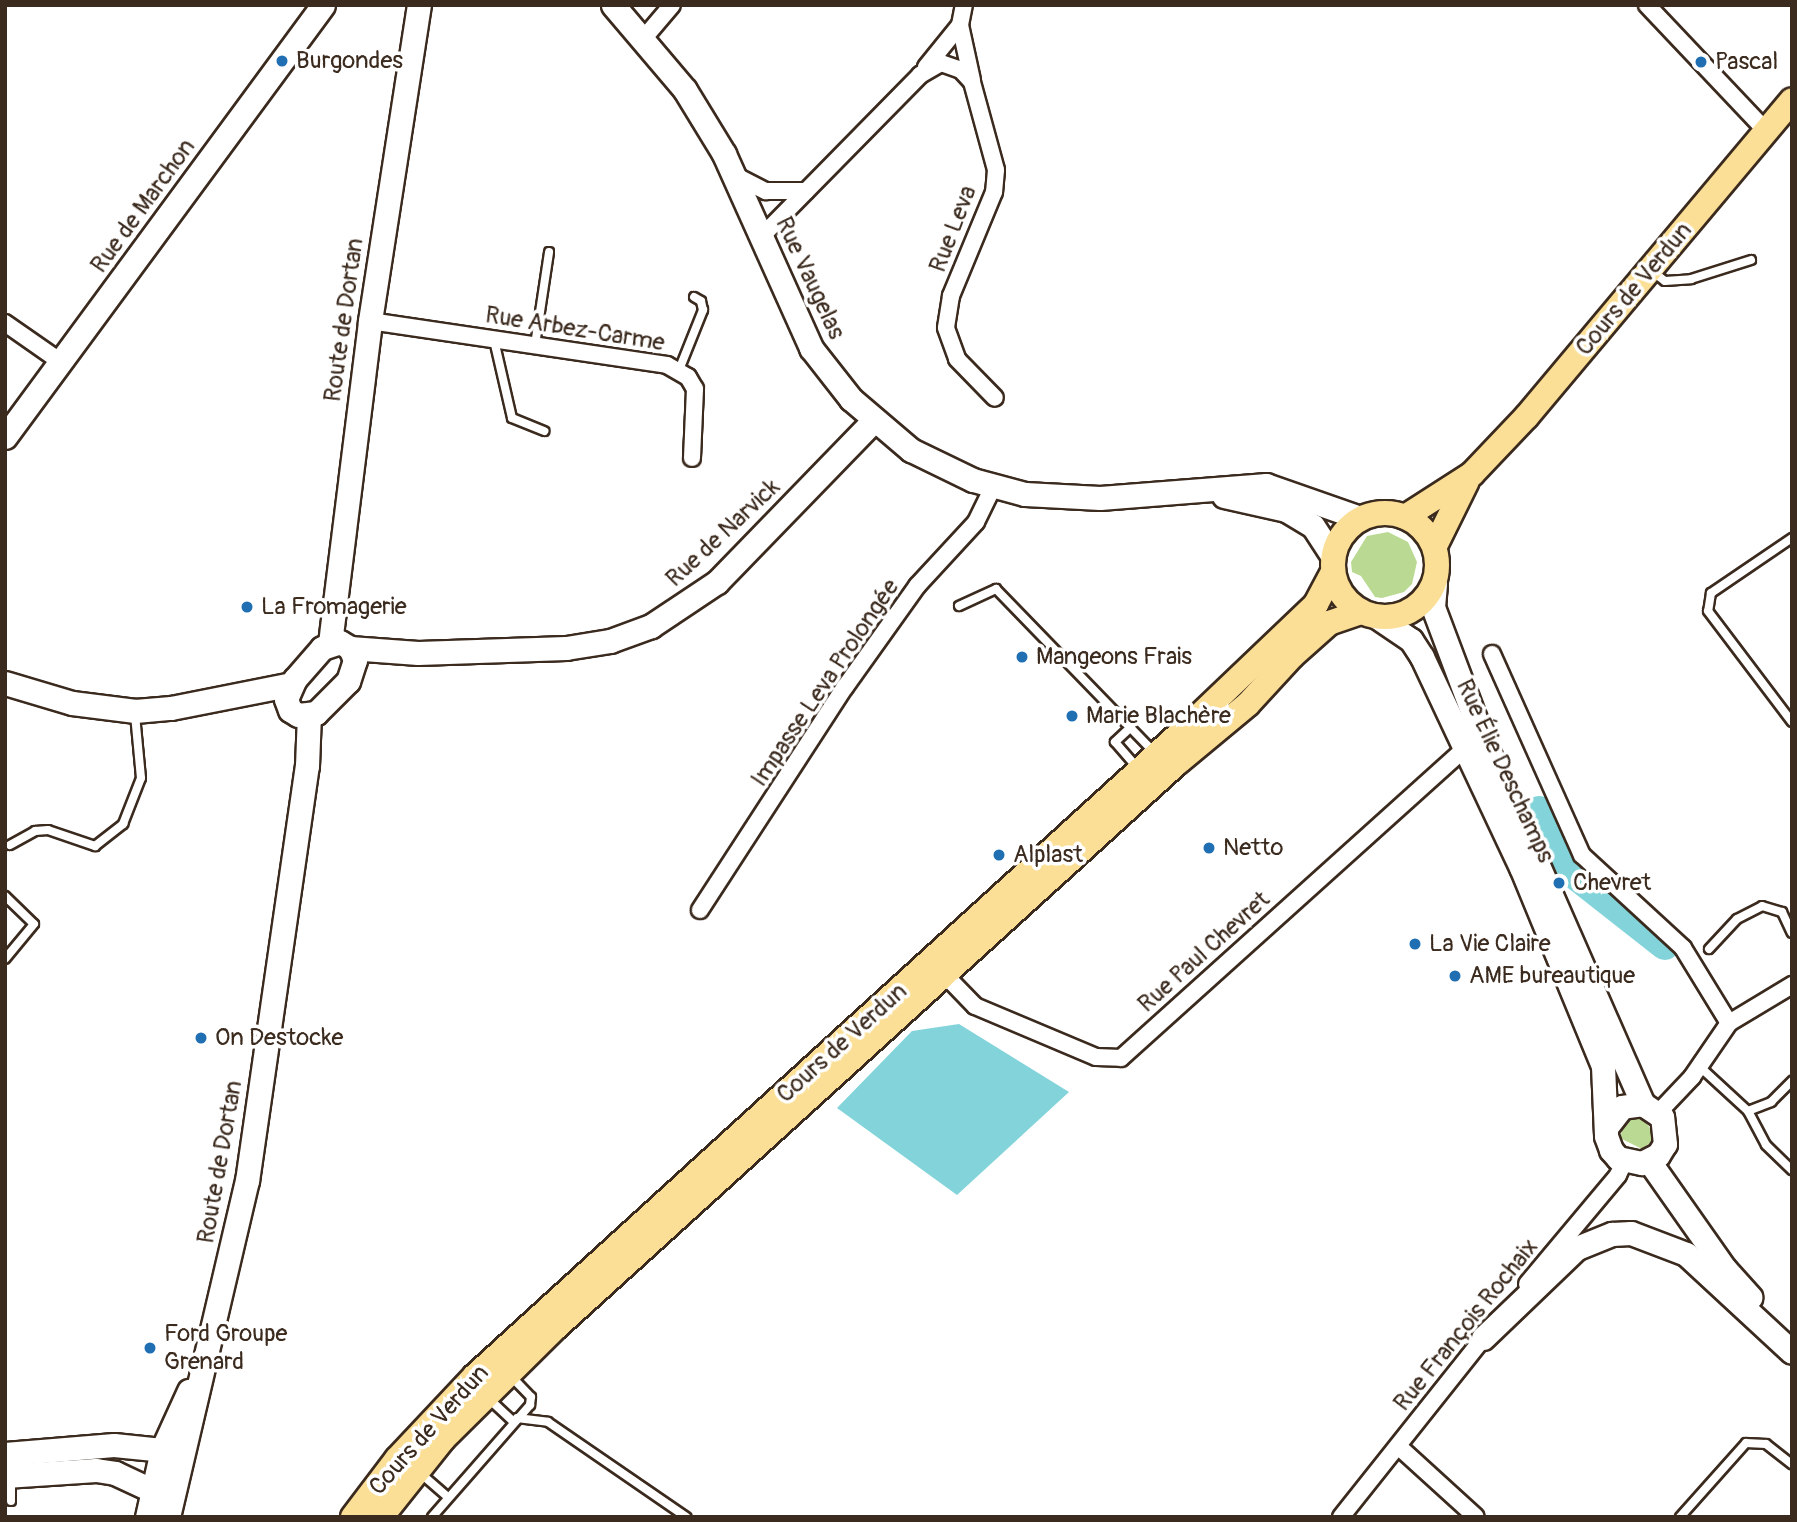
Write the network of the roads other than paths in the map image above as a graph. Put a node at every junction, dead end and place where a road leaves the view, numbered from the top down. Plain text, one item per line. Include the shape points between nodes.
1 (323, 5) edge
2 (419, 5) edge
3 (613, 5) edge
4 (672, 5) edge
5 (964, 5) edge
6 (1647, 5) edge
7 (960, 25) junction
8 (644, 38) junction
9 (920, 75) junction
10 (972, 82) junction
11 (1792, 100) edge
12 (1766, 131) junction
13 (734, 175) junction
14 (806, 191) junction
15 (762, 236) junction
16 (548, 252) dead end
17 (1751, 260) dead end
18 (1650, 270) junction
19 (694, 297) dead end
20 (370, 321) junction
21 (5, 323) edge
22 (494, 339) junction
23 (535, 345) junction
24 (61, 362) junction
25 (679, 370) junction
26 (995, 398) dead end
27 (873, 421) junction
28 (545, 431) dead end
29 (5, 438) edge
30 (692, 458) dead end
31 (1472, 474) junction
32 (973, 480) junction
33 (1196, 492) junction
34 (1405, 517) junction
35 (1360, 518) junction
36 (1792, 538) edge
37 (1435, 546) junction
38 (1333, 564) junction
39 (1435, 584) junction
40 (959, 606) dead end
41 (1369, 614) junction
42 (344, 653) junction
43 (1492, 654) dead end
44 (5, 683) edge
45 (292, 684) junction
46 (228, 698) junction
47 (135, 711) junction
48 (300, 713) junction
49 (1792, 722) edge
50 (1131, 727) junction
51 (1467, 746) junction
52 (1148, 763) junction
53 (10, 845) dead end
54 (5, 896) edge
55 (700, 910) dead end
56 (1792, 933) edge
57 (1709, 949) dead end
58 (5, 959) edge
59 (945, 975) junction
60 (1792, 985) edge
61 (1729, 1023) junction
62 (1699, 1066) junction
63 (1792, 1081) edge
64 (1651, 1108) junction
65 (1748, 1111) junction
66 (1608, 1125) junction
67 (1625, 1160) junction
68 (1650, 1161) junction
69 (1792, 1170) edge
70 (653, 1214) junction
71 (599, 1287) junction
72 (537, 1319) junction
73 (517, 1337) junction
74 (1483, 1338) junction
75 (1792, 1339) edge
76 (1792, 1352) edge
77 (202, 1366) junction
78 (513, 1367) junction
79 (485, 1395) junction
80 (516, 1420) junction
81 (1398, 1446) junction
82 (162, 1450) junction
83 (1792, 1464) edge
84 (7, 1469) edge
85 (417, 1470) junction
86 (150, 1489) junction
87 (447, 1496) junction
88 (11, 1501) dead end
89 (147, 1517) edge
90 (156, 1517) edge
91 (168, 1517) edge
92 (353, 1517) edge
93 (382, 1517) edge
94 (432, 1517) edge
95 (686, 1517) edge
96 (1341, 1517) edge
97 (1476, 1517) edge
98 (1680, 1517) edge

1 - 24 main road, Rue de Marchon
2 - 20 main road, Route de Dortan
3 - 8 main road, Rue Vaugelas
4 - 8 street
5 - 7 street
6 - 12 street
7 - 9 street
7 - 10 street, Rue Leva
8 - 13 main road, Rue Vaugelas via 703,118
9 - 10 street via 941,64 961,70
9 - 14 street
10 - 26 street, Rue Leva via 991,144 994,192 951,296 946,328 957,359
11 - 12 main road, Cours de Verdun
12 - 18 main road, Cours de Verdun
13 - 14 street via 766,191
13 - 15 main road, Rue Vaugelas
14 - 15 street
15 - 27 main road, Rue Vaugelas via 811,348 839,387
16 - 23 lane
17 - 18 lane via 1691,279 1665,281
18 - 31 main road, Cours de Verdun
19 - 25 lane via 703,310
20 - 22 street, Rue Arbez-Carme
20 - 42 main road, Route de Dortan
21 - 24 street
22 - 23 street, Rue Arbez-Carme
22 - 28 lane via 512,418
23 - 25 street, Rue Arbez-Carme
24 - 29 main road, Rue de Marchon
25 - 30 street, Rue Arbez-Carme via 688,377 697,404
27 - 32 main road, Rue Vaugelas via 911,450
27 - 42 main road, Rue de Narvick via 717,582 651,626 586,646
31 - 34 main road, Cours de Verdun
31 - 37 main road, Cours de Verdun
32 - 33 main road, Rue Vaugelas via 1072,498
32 - 55 street, Impasse Leva Prolongée via 976,522 917,586 845,687
33 - 35 main road, Rue Vaugelas via 1266,485
33 - 38 main road, Rue Vaugelas via 1286,510 1312,526
34 - 35 main road via 1377,513
34 - 37 main road via 1424,529
35 - 38 main road via 1347,529
36 - 49 lane via 1711,593 1708,611
37 - 39 main road
38 - 41 main road via 1342,595
38 - 52 main road, Cours de Verdun via 1316,604
39 - 41 main road via 1411,611
39 - 64 main road, Rue Élie Deschamps via 1433,607 1483,740
40 - 50 lane via 996,589
41 - 51 main road, Rue Élie Deschamps via 1411,640
41 - 59 main road, Cours de Verdun via 1345,615 1320,631 1248,704
42 - 45 main road
42 - 48 main road via 329,703
43 - 61 street via 1582,855 1683,948
44 - 47 main road via 72,703
45 - 46 main road
45 - 48 main road, Route de Dortan via 286,699
46 - 47 main road
46 - 48 main road
47 - 53 lane via 142,778 123,824 95,846 48,830 35,831
48 - 77 main road, Route de Dortan via 307,766 247,1181
50 - 52 lane
50 - 52 lane via 1115,742
51 - 59 street, Rue Paul Chevret via 1121,1058 1096,1058 975,1006
51 - 66 main road, Rue Élie Deschamps via 1591,1031 1603,1066
52 - 70 main road, Cours de Verdun
54 - 58 lane via 34,923
56 - 57 lane via 1782,912 1762,906 1737,919
59 - 71 main road, Cours de Verdun
60 - 61 street
61 - 62 street
62 - 64 street
62 - 65 lane
63 - 65 lane via 1771,1102
64 - 66 main road via 1622,1107
64 - 68 main road via 1667,1134 1658,1155
65 - 69 lane via 1766,1145
66 - 67 main road via 1611,1150
67 - 68 main road
67 - 74 street, Rue François Rochaix via 1618,1175
68 - 75 main road via 1725,1269
70 - 71 main road via 603,1271
70 - 72 main road, Cours de Verdun
71 - 78 main road, Cours de Verdun
72 - 73 main road, Cours de Verdun
72 - 78 main road via 536,1330
73 - 85 main road via 497,1369 419,1448
73 - 92 main road, Cours de Verdun via 429,1423
74 - 76 main road via 1577,1248 1612,1234 1631,1233 1686,1254
74 - 81 street, Rue François Rochaix
77 - 82 main road, Route de Dortan
77 - 91 main road, Route de Dortan
78 - 79 main road, Cours de Verdun
78 - 80 lane via 531,1396 530,1405
79 - 80 lane
79 - 85 main road, Cours de Verdun
80 - 87 lane
80 - 95 lane via 548,1422
81 - 96 street, Rue François Rochaix
81 - 97 street
82 - 84 main road via 114,1445 61,1453
82 - 86 main road, Route de Dortan
82 - 90 main road via 165,1471
83 - 98 lane via 1766,1444 1746,1443
84 - 86 main road via 96,1470
84 - 88 lane
85 - 87 lane
85 - 93 main road, Cours de Verdun
86 - 89 main road, Route de Dortan
87 - 94 lane

